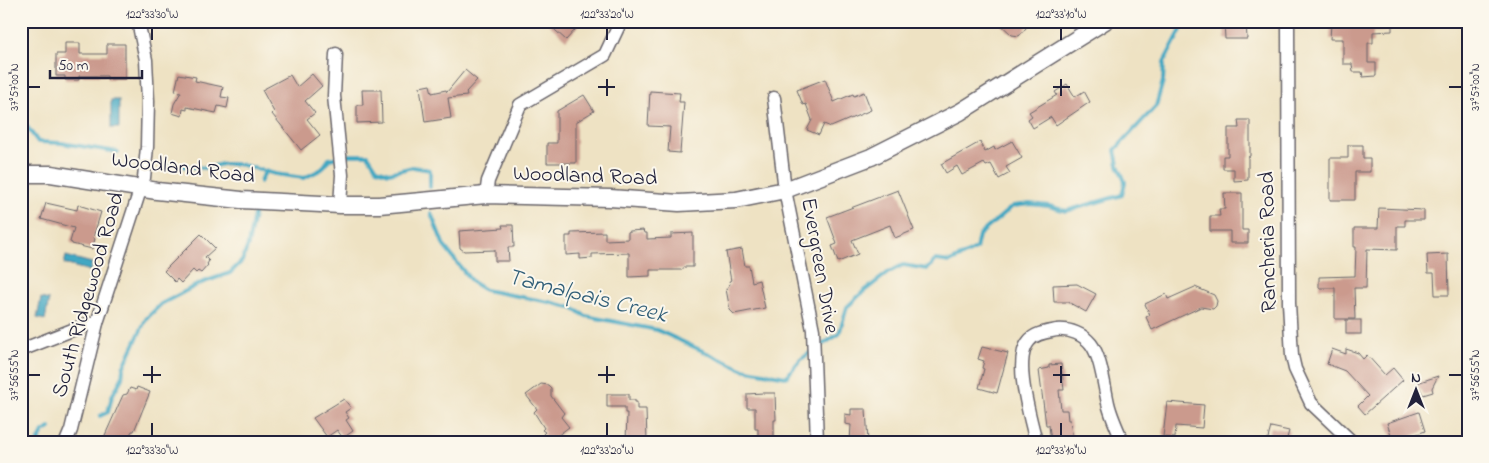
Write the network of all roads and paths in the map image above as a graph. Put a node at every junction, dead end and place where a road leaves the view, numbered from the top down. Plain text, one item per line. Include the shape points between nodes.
1 (138, 21) edge
2 (621, 21) edge
3 (1105, 21) edge
4 (1288, 21) edge
5 (336, 54) dead end
6 (774, 98) dead end
7 (21, 174) edge
8 (141, 188) junction
9 (785, 190) junction
10 (486, 195) junction
11 (340, 205) junction
12 (97, 323) junction
13 (21, 350) edge
14 (66, 442) edge
15 (817, 442) edge
16 (1036, 442) edge
17 (1123, 442) edge
18 (1352, 442) edge

1 - 8 street, South Ridgewood Road via 146,60 148,101 148,147
2 - 10 street via 605,55 520,105 488,182
3 - 9 street, Woodland Road via 960,112 871,157
4 - 18 street, Rancheria Road via 1292,356 1311,403
5 - 11 street via 334,96 342,175
6 - 9 street, Evergreen Drive
7 - 8 street, Woodland Road via 51,174
8 - 11 street, Woodland Road via 241,200
8 - 12 street, South Ridgewood Road
9 - 10 street, Woodland Road via 736,200 679,203
9 - 15 street, Evergreen Drive via 813,330
10 - 11 street, Woodland Road via 379,205
12 - 13 street
12 - 14 street, South Ridgewood Road
16 - 17 street via 1022,374 1024,349 1036,336 1063,330 1082,336 1096,353 1109,405

